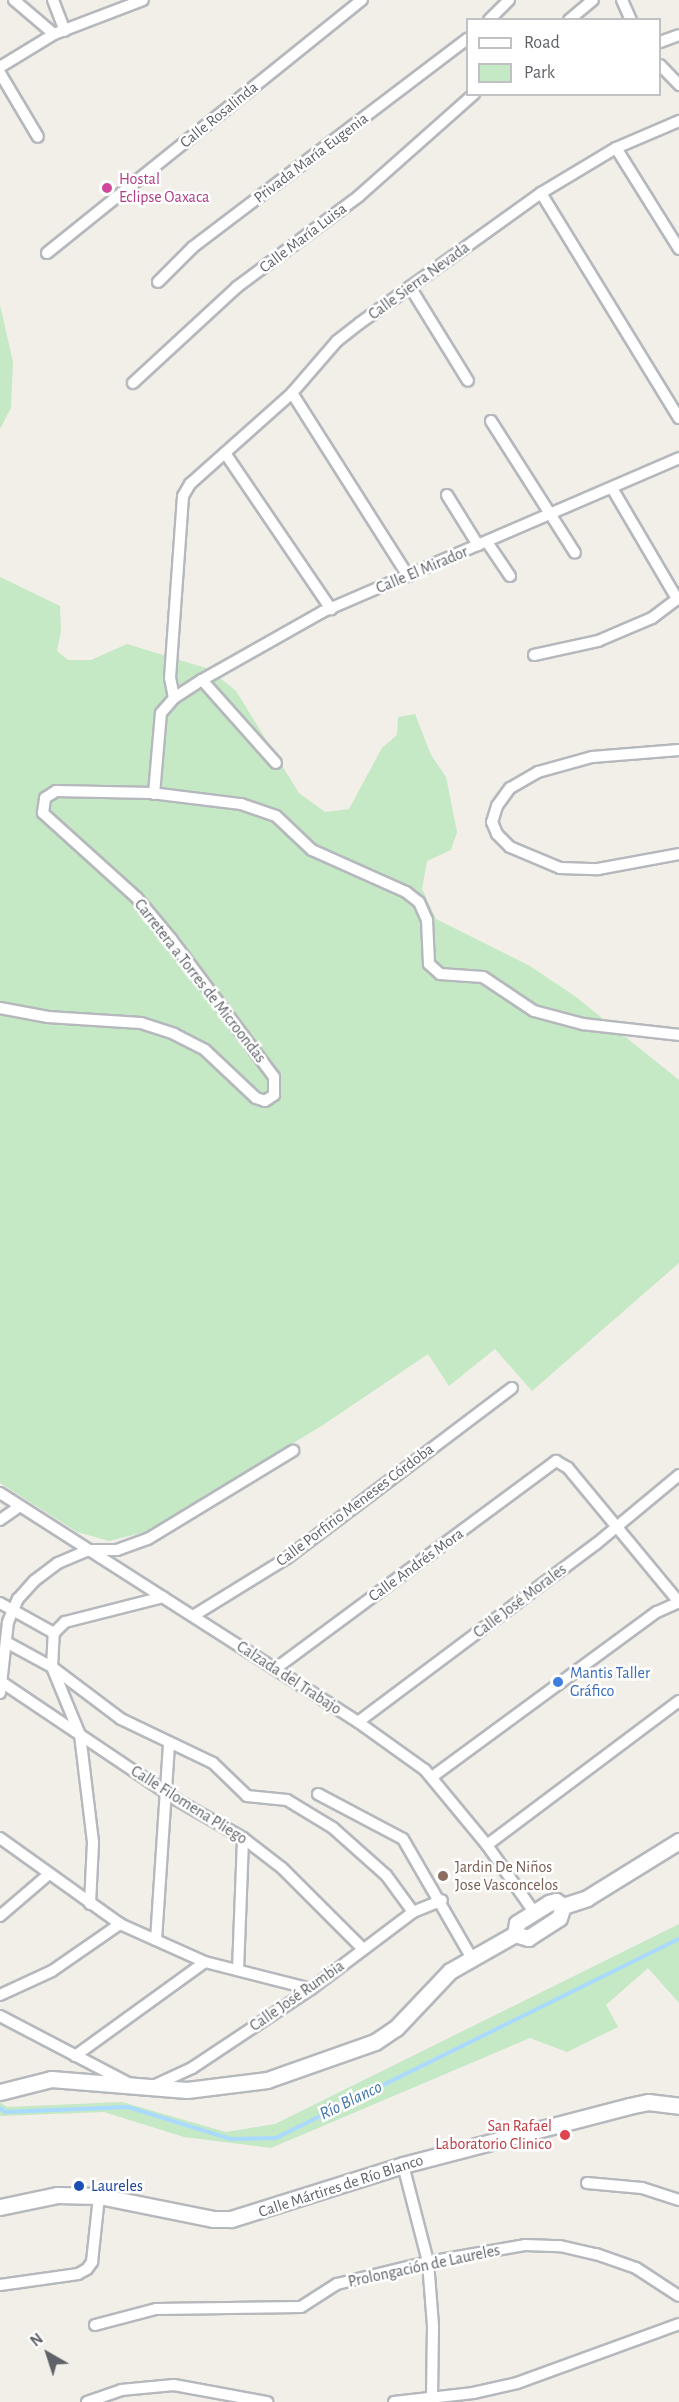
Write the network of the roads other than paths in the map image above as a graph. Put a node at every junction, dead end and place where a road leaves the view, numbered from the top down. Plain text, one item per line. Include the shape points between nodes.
1 (14, 0) edge
2 (53, 0) edge
3 (144, 0) edge
4 (362, 0) edge
5 (508, 0) edge
6 (593, 0) edge
7 (622, 0) edge
8 (491, 18) edge
9 (571, 18) edge
10 (630, 18) edge
11 (60, 32) junction
12 (679, 35) edge
13 (466, 40) edge
14 (661, 42) edge
15 (661, 65) edge
16 (0, 67) edge
17 (0, 73) edge
18 (679, 85) edge
19 (472, 96) edge
20 (679, 121) edge
21 (38, 137) dead end
22 (616, 148) junction
23 (541, 193) junction
24 (679, 249) edge
25 (47, 253) dead end
26 (158, 282) dead end
27 (410, 287) junction
28 (468, 381) dead end
29 (133, 383) dead end
30 (292, 393) junction
31 (679, 418) edge
32 (491, 421) dead end
33 (225, 453) junction
34 (679, 458) edge
35 (612, 488) junction
36 (447, 495) dead end
37 (550, 513) junction
38 (483, 544) junction
39 (575, 553) dead end
40 (408, 576) junction
41 (510, 576) dead end
42 (678, 599) edge
43 (331, 609) junction
44 (534, 655) dead end
45 (202, 680) junction
46 (174, 698) junction
47 (679, 750) edge
48 (276, 763) dead end
49 (154, 794) junction
50 (679, 854) edge
51 (0, 1008) edge
52 (679, 1035) edge
53 (512, 1388) dead end
54 (293, 1451) dead end
55 (679, 1475) edge
56 (0, 1494) edge
57 (20, 1506) junction
58 (0, 1520) edge
59 (618, 1526) junction
60 (88, 1550) junction
61 (163, 1597) junction
62 (679, 1602) edge
63 (0, 1603) edge
64 (12, 1611) junction
65 (193, 1616) junction
66 (54, 1633) junction
67 (6, 1642) junction
68 (52, 1667) junction
69 (275, 1669) junction
70 (0, 1681) edge
71 (0, 1693) edge
72 (679, 1701) edge
73 (358, 1722) junction
74 (80, 1735) junction
75 (169, 1744) junction
76 (432, 1777) junction
77 (166, 1793) junction
78 (318, 1794) dead end
79 (0, 1838) edge
80 (243, 1838) junction
81 (679, 1841) edge
82 (487, 1845) junction
83 (49, 1875) junction
84 (441, 1900) junction
85 (90, 1904) junction
86 (563, 1906) junction
87 (413, 1912) junction
88 (534, 1912) junction
89 (0, 1916) edge
90 (120, 1924) junction
91 (515, 1934) junction
92 (156, 1940) junction
93 (362, 1948) junction
94 (471, 1957) junction
95 (205, 1962) junction
96 (238, 1970) junction
97 (311, 1989) junction
98 (0, 1995) edge
99 (0, 2016) edge
100 (75, 2056) junction
101 (143, 2088) junction
102 (0, 2092) edge
103 (679, 2106) edge
104 (403, 2165) junction
105 (586, 2183) dead end
106 (99, 2196) junction
107 (679, 2200) edge
108 (0, 2207) edge
109 (428, 2262) junction
110 (0, 2285) edge
111 (679, 2295) edge
112 (679, 2324) edge
113 (95, 2325) dead end
114 (432, 2398) junction
115 (87, 2402) edge
116 (267, 2402) edge
117 (394, 2402) edge

1 - 11 street
2 - 11 street
3 - 11 street
4 - 25 street, Calle Rosalinda
5 - 8 street
6 - 9 street
7 - 10 street
11 - 16 street
12 - 14 street
13 - 26 street, Privada María Eugenia via 193,247
15 - 18 street
17 - 21 street
19 - 29 street, Calle María Luisa via 358,196 237,287
20 - 22 street, Calle Sierra Nevada
22 - 23 street, Calle Sierra Nevada
22 - 24 street
23 - 27 street, Calle Sierra Nevada
23 - 31 street
27 - 28 street
27 - 30 street, Calle Sierra Nevada via 338,342
30 - 33 street, Calle Sierra Nevada
30 - 40 street
32 - 37 street
33 - 43 street
33 - 46 street, Calle Sierra Nevada via 190,484 183,496 170,678
34 - 35 street, Calle El Mirador
35 - 37 street, Calle El Mirador
35 - 42 street
36 - 38 street
37 - 38 street, Calle El Mirador
37 - 39 street
38 - 40 street, Calle El Mirador
38 - 41 street
40 - 43 street, Calle El Mirador
42 - 44 street via 652,618 598,641
43 - 45 street, Calle El Mirador
45 - 46 street, Calle El Mirador
45 - 48 street
46 - 49 street via 159,721
47 - 50 street via 592,757 538,772 510,788 497,806 492,822 510,847 560,868 598,869
49 - 51 street, Carretera a Torres de Microondas via 56,791 45,798 43,813 151,915 274,1077 274,1095 265,1101 256,1098 205,1050 152,1027
49 - 52 street, Carretera a Torres de Microondas via 241,804 276,816 312,850 406,892 419,902 427,920 429,964 441,974 483,977 534,1011 583,1024
53 - 65 street, Calle Porfirio Meneses Córdoba via 286,1558
54 - 60 street via 148,1539 117,1550
55 - 59 street, Calle José Morales
56 - 57 street, Calzada del Trabajo
57 - 58 street
57 - 60 street, Calzada del Trabajo
59 - 62 street
59 - 69 street, Calle Andrés Mora via 568,1468 556,1461
59 - 73 street, Calle José Morales
60 - 61 street, Calzada del Trabajo
60 - 64 street via 58,1563 34,1581
61 - 65 street, Calzada del Trabajo
61 - 66 street via 65,1622
62 - 76 street via 657,1612
63 - 64 street
64 - 66 street
64 - 67 street
65 - 69 street, Calzada del Trabajo
66 - 68 street
67 - 68 street
67 - 70 street
68 - 74 street
68 - 75 street via 121,1719
69 - 73 street, Calzada del Trabajo
70 - 71 street
70 - 74 street, Calle Filomena Pliego
72 - 82 street
73 - 76 street, Calzada del Trabajo
74 - 77 street, Calle Filomena Pliego
74 - 85 street via 93,1842
75 - 77 street
75 - 87 street via 213,1763 247,1796 277,1797 300,1808 361,1850 386,1875
76 - 82 street, Calzada del Trabajo
77 - 80 street, Calle Filomena Pliego
77 - 92 street
78 - 84 street via 395,1832
79 - 83 street
80 - 93 street, Calle Filomena Pliego via 282,1868
80 - 96 street
81 - 86 main road via 587,1898
82 - 88 street, Calzada del Trabajo
83 - 85 street
83 - 89 street
84 - 87 street, Calle José Rumbia
84 - 94 street
85 - 90 street
86 - 88 main road via 554,1901
86 - 91 main road via 559,1918 528,1938
87 - 93 street, Calle José Rumbia
88 - 91 main road via 517,1923
90 - 92 street
90 - 98 street via 52,1971
91 - 94 main road
92 - 95 street
93 - 97 street, Calle José Rumbia
94 - 101 main road via 437,1983 396,2028 375,2042 267,2080 187,2090
95 - 96 street
95 - 100 street
96 - 97 street
97 - 101 street, Calle José Rumbia via 192,2068
99 - 100 street
100 - 101 street
101 - 102 main road via 51,2079
103 - 104 main road, Calle Mártires de Río Blanco via 648,2102 629,2106
104 - 106 main road, Calle Mártires de Río Blanco via 231,2219 213,2219
104 - 109 street
105 - 107 street via 642,2188
106 - 108 main road, Calle Mártires de Río Blanco via 57,2195
106 - 110 street via 92,2262 87,2270
109 - 111 street, Prolongación de Laureles via 525,2246 560,2246 636,2268
109 - 113 street, Prolongación de Laureles via 337,2284 301,2307 156,2309
109 - 114 street via 434,2326
112 - 114 street via 517,2383
114 - 117 street
115 - 116 street via 121,2390 174,2385

